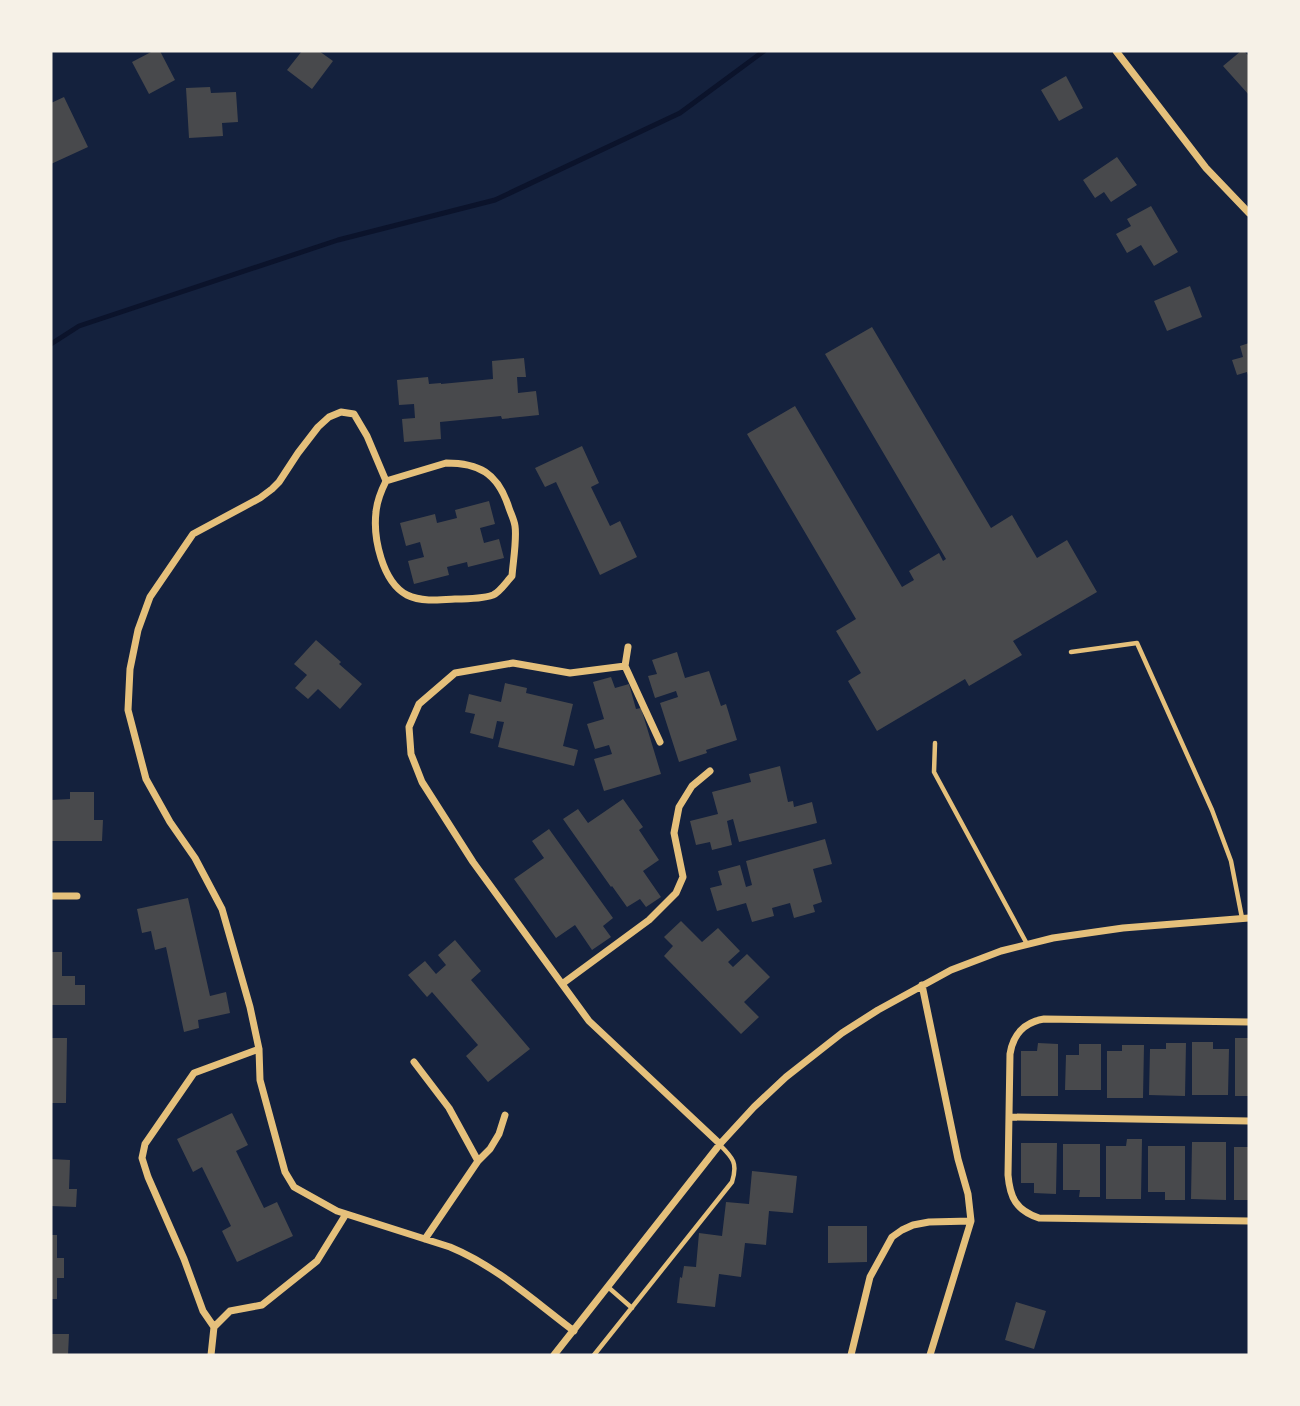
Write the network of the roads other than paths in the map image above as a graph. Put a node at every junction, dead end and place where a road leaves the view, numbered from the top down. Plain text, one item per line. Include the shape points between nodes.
1 (1116, 51) edge
2 (1249, 213) edge
3 (386, 481) junction
4 (628, 647) dead end
5 (1071, 652) dead end
6 (625, 666) junction
7 (660, 742) dead end
8 (935, 743) dead end
9 (710, 771) dead end
10 (51, 896) edge
11 (77, 896) dead end
12 (1246, 918) edge
13 (1028, 944) junction
14 (562, 984) junction
15 (922, 985) junction
16 (1249, 1022) edge
17 (259, 1049) junction
18 (414, 1062) dead end
19 (505, 1115) dead end
20 (1009, 1117) junction
21 (1249, 1121) edge
22 (720, 1144) junction
23 (478, 1161) junction
24 (346, 1214) junction
25 (971, 1221) junction
26 (1249, 1221) edge
27 (425, 1239) junction
28 (608, 1287) junction
29 (632, 1308) junction
30 (214, 1327) junction
31 (573, 1331) junction
32 (211, 1355) edge
33 (554, 1355) edge
34 (594, 1355) edge
35 (851, 1355) edge
36 (930, 1355) edge

1 - 2 street via 1206,168
3 - 3 street via 375,514 380,557 404,594 441,600 495,594 512,576 515,526 505,497 487,472 463,463 446,463
3 - 17 street via 354,414 341,412 329,417 272,489 193,534 150,597 138,630 128,710 146,779 222,909
4 - 6 street
5 - 12 lane via 1137,643 1212,810
6 - 7 street
6 - 14 street via 569,673 513,663 455,673 419,704 408,727 411,754 422,782 472,862
8 - 13 lane via 934,772
9 - 14 street via 692,786 679,807 674,833 683,877 677,893 649,920
10 - 11 street
12 - 13 street via 1087,932
13 - 15 street via 976,960
14 - 22 street via 589,1021
15 - 22 street via 810,1057
15 - 25 street
16 - 20 street via 1034,1021 1019,1031 1010,1048
17 - 24 street via 260,1080 285,1172 294,1187
17 - 30 street via 194,1073 145,1144 142,1158 203,1311
18 - 23 street via 449,1108
19 - 23 street via 490,1149
20 - 21 street
20 - 26 street via 1009,1191 1033,1216
22 - 28 street
22 - 29 lane via 735,1162 732,1182
23 - 27 street
24 - 27 street
24 - 30 street via 317,1261 262,1305 230,1311
25 - 35 street via 913,1225 892,1237 870,1278
25 - 36 street
27 - 31 street via 486,1265
28 - 29 lane
28 - 31 street
29 - 34 lane
30 - 32 street
31 - 33 street

